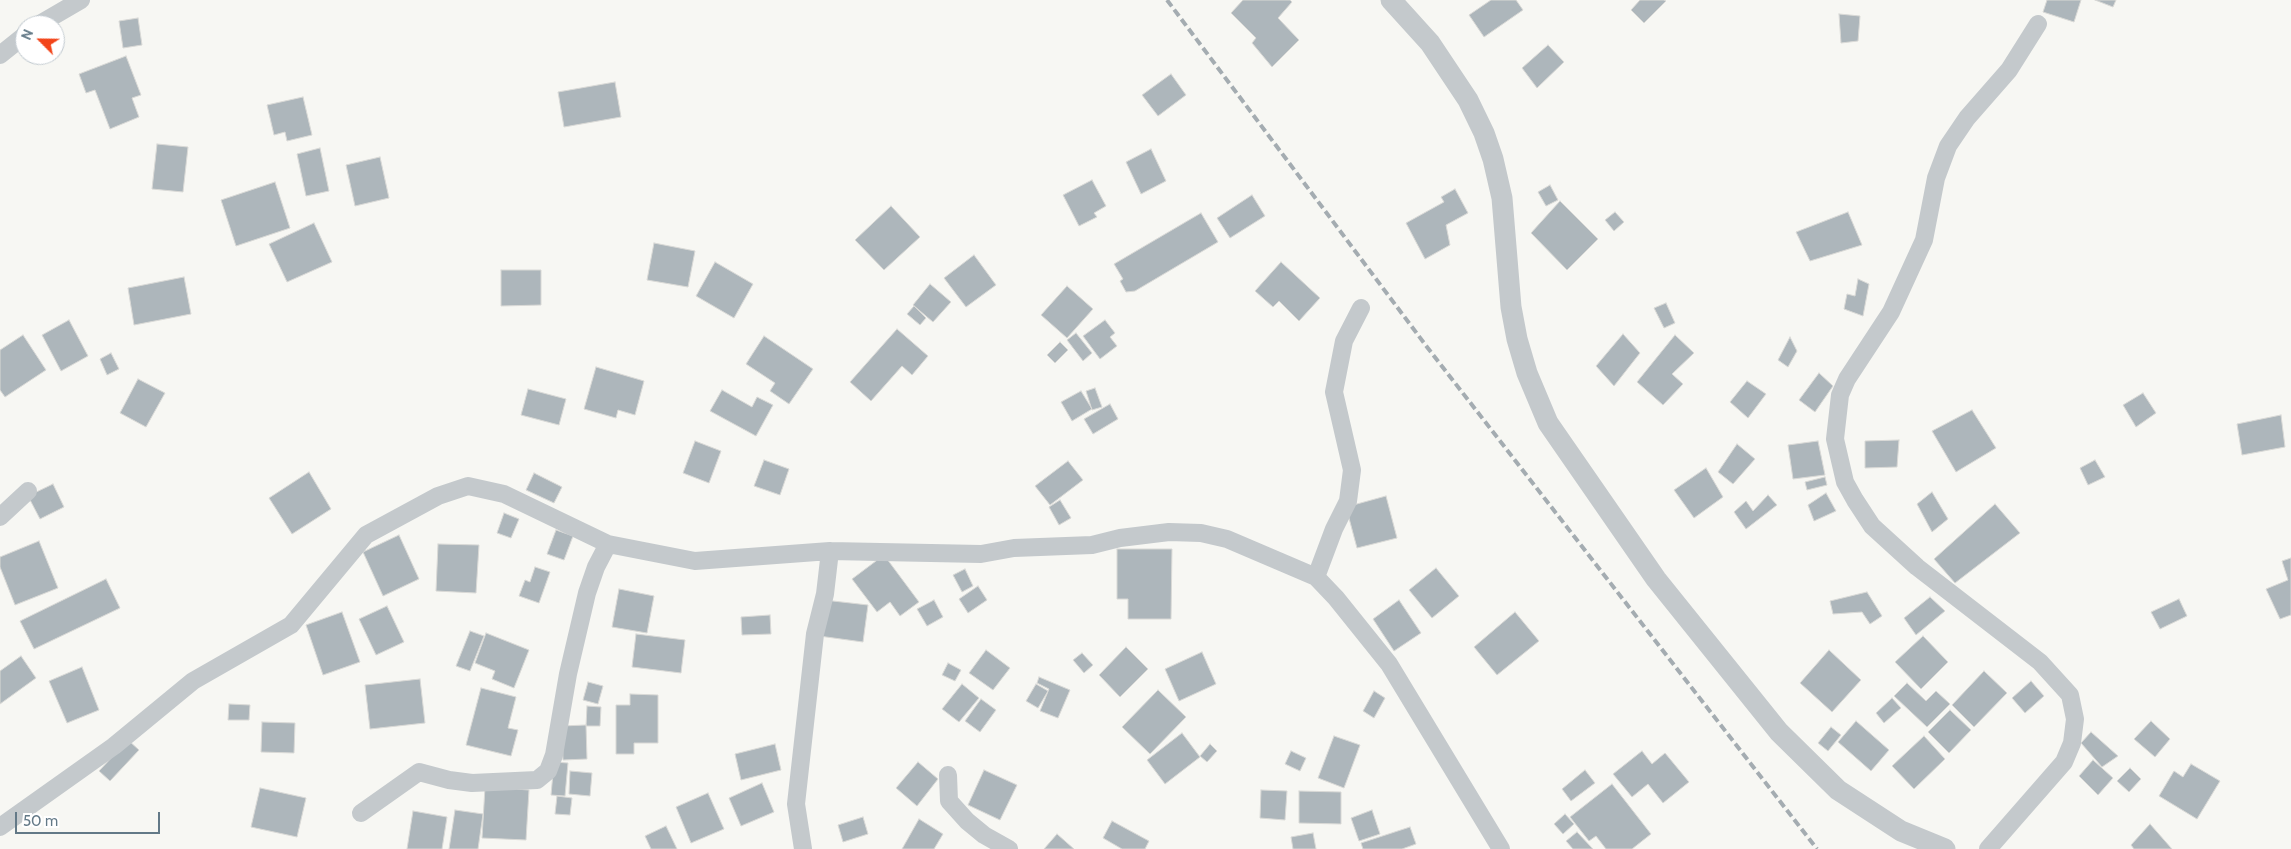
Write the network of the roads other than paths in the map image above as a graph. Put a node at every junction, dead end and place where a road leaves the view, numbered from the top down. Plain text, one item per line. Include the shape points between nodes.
1 (80, 0) edge
2 (1392, 0) edge
3 (55, 15) edge
4 (2038, 24) dead end
5 (15, 44) edge
6 (0, 55) edge
7 (1361, 308) dead end
8 (28, 491) dead end
9 (0, 517) edge
10 (608, 544) junction
11 (830, 551) junction
12 (1316, 577) junction
13 (948, 775) dead end
14 (361, 813) dead end
15 (0, 827) edge
16 (804, 849) edge
17 (1009, 849) edge
18 (1501, 849) edge
19 (1945, 849) edge
20 (1988, 849) edge

1 - 3 street
2 - 19 street via 1430,43 1468,100 1484,133 1502,198 1511,307 1517,339 1548,423 1656,580 1779,732 1838,790 1901,831
4 - 20 street via 2009,70 1967,118 1948,146 1936,178 1924,240 1891,312 1847,379 1840,396 1835,439 1845,482 1872,526 1917,566 2040,662 2070,695 2075,720 2072,742 2064,762
5 - 6 street
7 - 12 street via 1344,341 1334,392 1352,470 1348,501
8 - 9 street
10 - 11 street via 695,561
10 - 14 street via 588,592 548,771 537,780 472,782 418,772
10 - 15 street via 504,494 468,486 438,496 366,535 291,625 193,681 114,746
11 - 12 street via 981,554 1014,548 1092,545 1169,532 1202,533 1227,539
11 - 16 street via 825,594 815,634 796,804
12 - 18 street via 1389,664
13 - 17 street via 949,801 967,822

